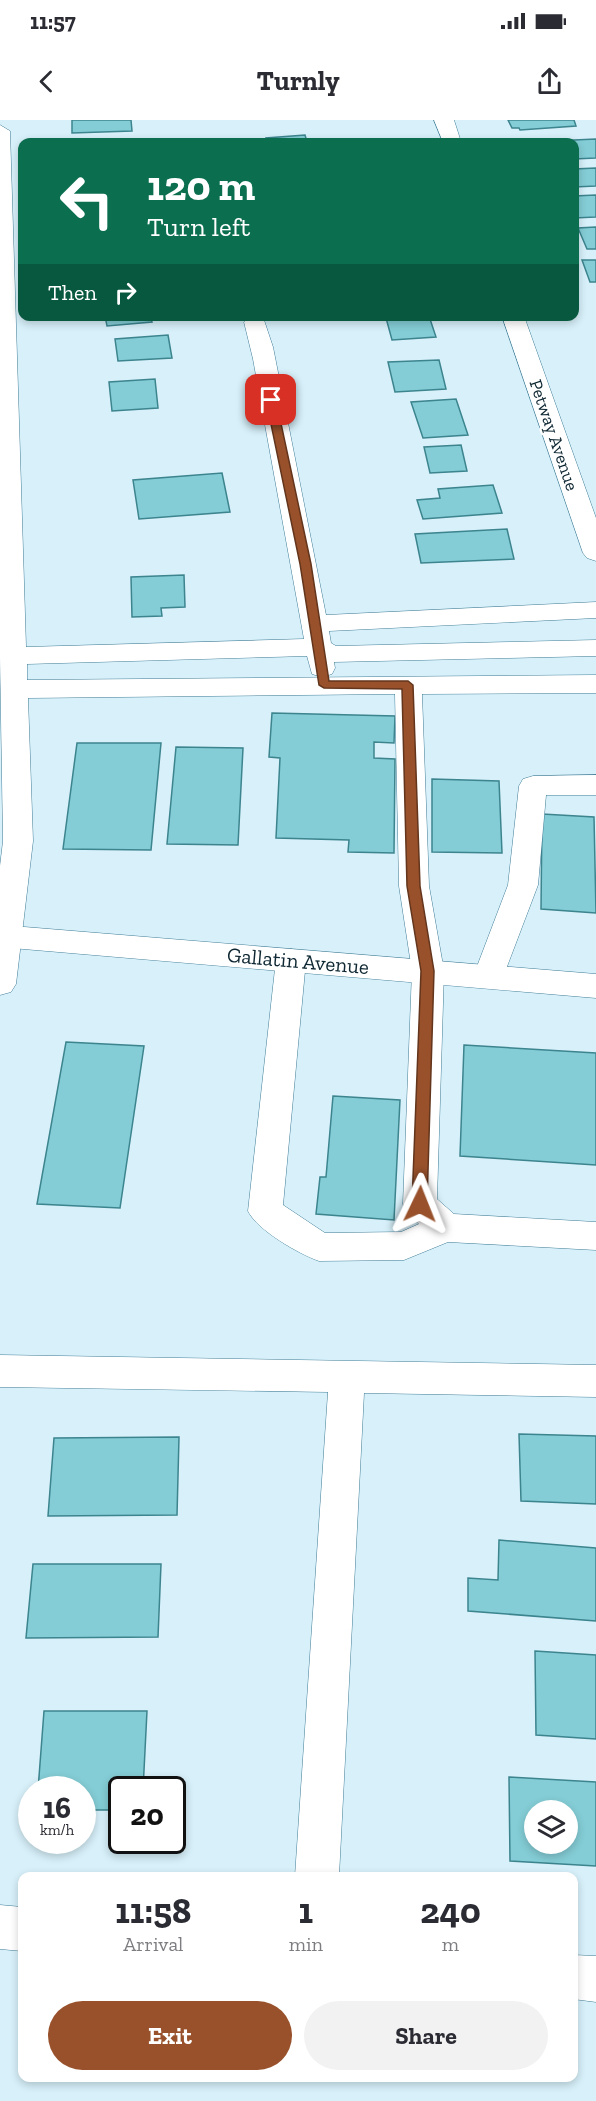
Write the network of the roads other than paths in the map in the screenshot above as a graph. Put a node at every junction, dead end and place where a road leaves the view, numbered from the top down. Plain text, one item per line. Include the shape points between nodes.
1 (444, 120) edge
2 (0, 131) edge
3 (451, 138) edge
4 (2, 283) edge
5 (515, 321) edge
6 (255, 322) dead end
7 (596, 553) edge
8 (596, 610) edge
9 (317, 636) junction
10 (9, 645) edge
11 (596, 648) edge
12 (596, 684) edge
13 (324, 685) junction
14 (408, 685) junction
15 (15, 689) junction
16 (596, 785) edge
17 (3, 936) edge
18 (291, 960) junction
19 (428, 971) junction
20 (489, 977) junction
21 (0, 984) edge
22 (596, 986) edge
23 (446, 1228) junction
24 (596, 1236) edge
25 (0, 1371) edge
26 (347, 1377) junction
27 (596, 1381) edge
28 (317, 1872) edge
29 (0, 1927) edge
30 (18, 1929) edge
31 (578, 1977) edge
32 (596, 1979) edge

1 - 3 street
2 - 4 street
4 - 10 street
5 - 7 street, Petway Avenue
6 - 9 street via 266,352 271,400
8 - 9 street
9 - 10 street
9 - 11 street via 332,654
9 - 13 street
10 - 15 street
12 - 14 street
13 - 14 street
13 - 15 street
14 - 19 street via 414,886
15 - 17 street via 18,841
16 - 20 street via 533,786 523,885
17 - 18 street, Gallatin Avenue
17 - 21 street
18 - 19 street, Gallatin Avenue
18 - 23 street via 265,1211 319,1246 404,1246
19 - 20 street, Gallatin Avenue
19 - 23 street via 420,1204
20 - 22 street, Gallatin Avenue
23 - 24 street
25 - 26 street
26 - 27 street
26 - 28 street
29 - 30 street
31 - 32 street

